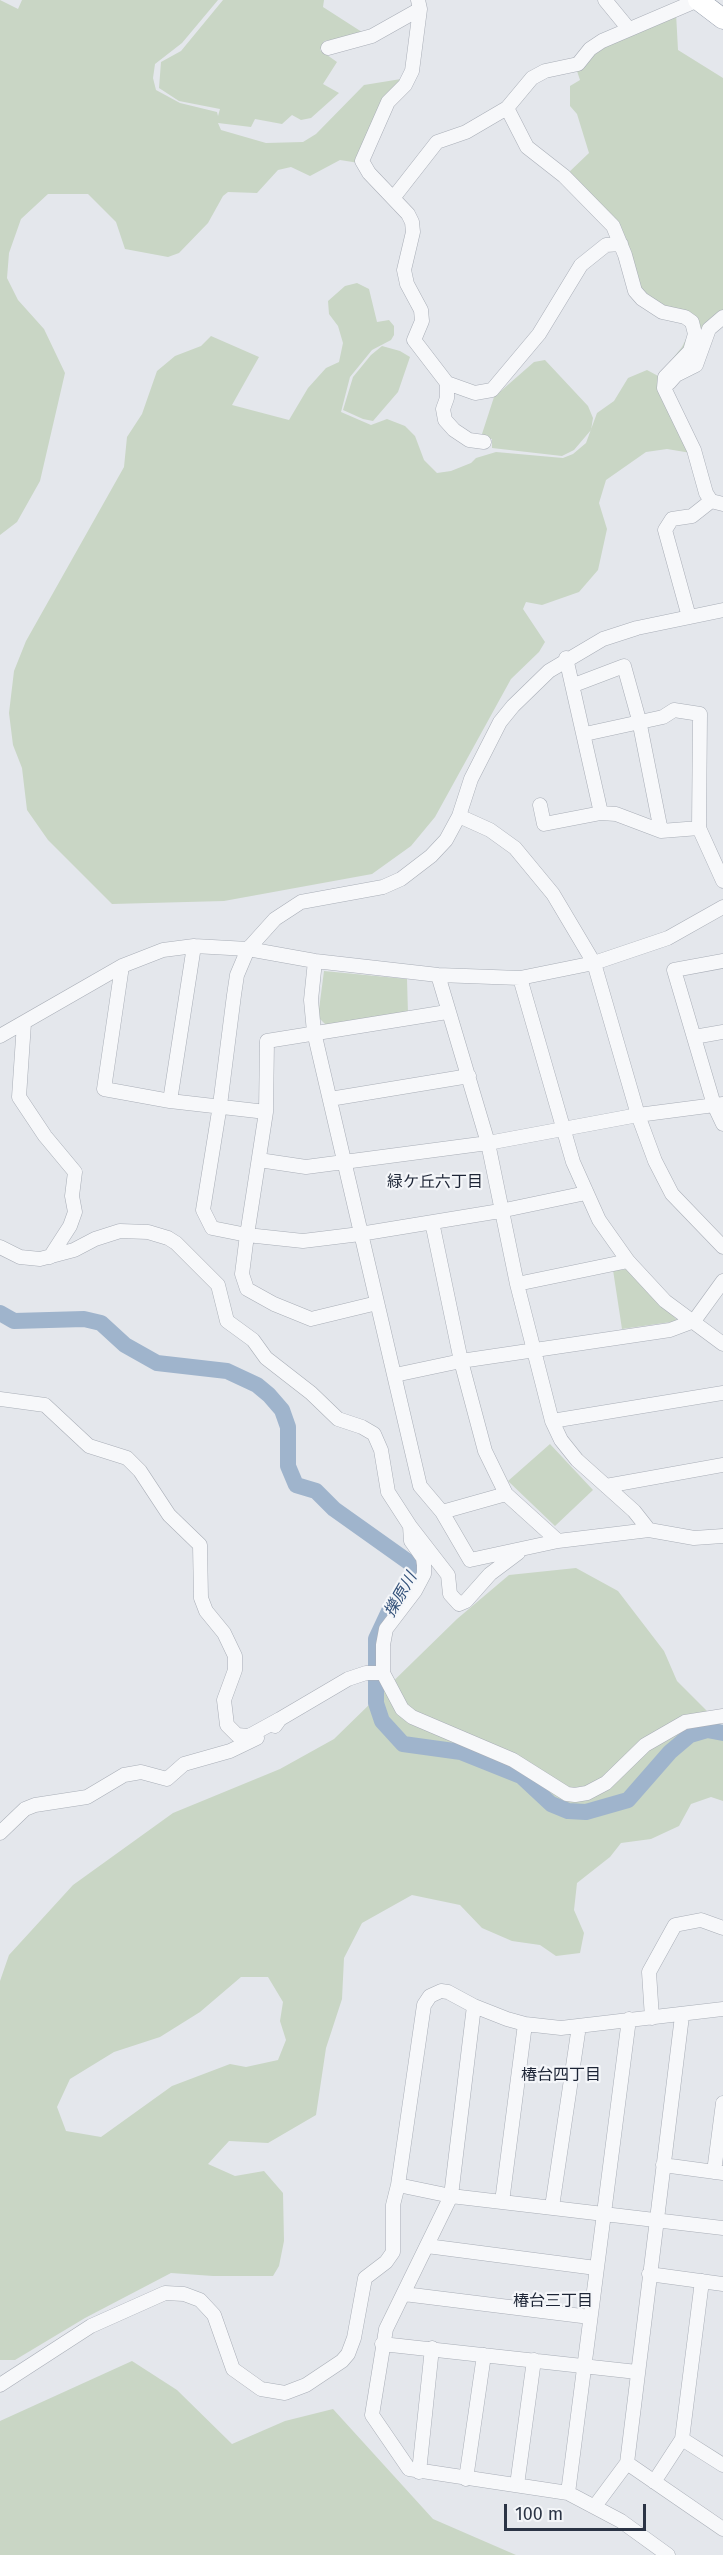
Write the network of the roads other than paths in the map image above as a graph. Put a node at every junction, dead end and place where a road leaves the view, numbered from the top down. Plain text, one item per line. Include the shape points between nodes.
1 (605, 0) edge
2 (698, 0) edge
3 (419, 5) edge
4 (723, 19) edge
5 (628, 28) junction
6 (328, 48) dead end
7 (507, 108) junction
8 (393, 197) junction
9 (621, 244) junction
10 (723, 317) edge
11 (447, 383) junction
12 (664, 388) junction
13 (484, 442) dead end
14 (717, 502) edge
15 (723, 610) edge
16 (689, 617) junction
17 (566, 658) junction
18 (574, 685) junction
19 (639, 720) junction
20 (585, 734) junction
21 (540, 805) dead end
22 (601, 813) junction
23 (459, 816) junction
24 (699, 828) junction
25 (661, 831) junction
26 (723, 881) edge
27 (723, 907) edge
28 (194, 945) junction
29 (248, 949) junction
30 (315, 961) junction
31 (723, 961) edge
32 (594, 963) junction
33 (122, 966) junction
34 (438, 975) junction
35 (520, 978) junction
36 (447, 1012) junction
37 (24, 1023) junction
38 (314, 1032) junction
39 (723, 1032) edge
40 (0, 1036) edge
41 (694, 1037) junction
42 (469, 1076) junction
43 (330, 1099) junction
44 (170, 1101) junction
45 (719, 1105) edge
46 (220, 1106) junction
47 (266, 1112) junction
48 (638, 1114) junction
49 (723, 1124) edge
50 (564, 1128) junction
51 (488, 1143) junction
52 (259, 1160) junction
53 (346, 1162) junction
54 (586, 1193) junction
55 (500, 1211) junction
56 (432, 1222) junction
57 (360, 1234) junction
58 (247, 1235) junction
59 (0, 1247) edge
60 (723, 1247) edge
61 (50, 1257) junction
62 (628, 1261) junction
63 (723, 1281) edge
64 (517, 1284) junction
65 (377, 1303) junction
66 (694, 1321) junction
67 (723, 1344) edge
68 (534, 1350) junction
69 (461, 1361) junction
70 (395, 1375) junction
71 (723, 1392) edge
72 (0, 1399) edge
73 (552, 1421) junction
74 (723, 1465) edge
75 (606, 1486) junction
76 (506, 1494) junction
77 (442, 1512) junction
78 (410, 1526) junction
79 (649, 1530) junction
80 (723, 1536) edge
81 (558, 1541) junction
82 (520, 1549) junction
83 (377, 1672) junction
84 (723, 1716) edge
85 (280, 1719) junction
86 (0, 1833) edge
87 (723, 1928) edge
88 (474, 2006) junction
89 (723, 2009) edge
90 (682, 2016) junction
91 (652, 2018) junction
92 (628, 2019) junction
93 (525, 2024) junction
94 (579, 2026) junction
95 (723, 2103) edge
96 (663, 2165) junction
97 (718, 2172) edge
98 (398, 2185) junction
99 (451, 2196) junction
100 (502, 2202) junction
101 (552, 2207) junction
102 (603, 2213) junction
103 (656, 2219) junction
104 (723, 2228) edge
105 (427, 2246) junction
106 (597, 2268) junction
107 (649, 2274) junction
108 (702, 2281) junction
109 (723, 2284) edge
110 (404, 2294) junction
111 (590, 2317) junction
112 (382, 2344) junction
113 (432, 2348) junction
114 (484, 2355) junction
115 (534, 2360) junction
116 (584, 2367) junction
117 (637, 2372) junction
118 (0, 2385) edge
119 (682, 2439) junction
120 (627, 2463) junction
121 (723, 2465) edge
122 (419, 2472) junction
123 (466, 2479) junction
124 (654, 2482) junction
125 (517, 2485) junction
126 (568, 2493) junction
127 (595, 2506) junction
128 (723, 2529) edge
129 (668, 2555) edge

1 - 5 street
2 - 4 highway
2 - 5 street
3 - 6 street via 372,36
3 - 8 street via 412,71 405,85 388,102 362,161
5 - 7 street via 590,49 578,64 532,78
7 - 8 street via 466,132 437,142
7 - 9 street via 527,147 564,176 613,226
8 - 11 street via 412,222 404,270 421,310 422,321 414,340
9 - 11 street via 606,245 581,265 538,334 492,390 476,393
9 - 12 street via 635,291 642,299 662,312 692,322 695,334 690,351 665,377
10 - 12 street via 709,328 696,365 676,375
11 - 13 street via 445,420 469,440
12 - 14 street
14 - 16 street via 692,516 672,519 665,530
15 - 16 street
16 - 17 street via 637,627
17 - 18 street
17 - 23 street via 533,686 500,723 476,770
18 - 19 street via 624,666
18 - 20 street
19 - 20 street
19 - 24 street via 663,717 674,710 700,714
19 - 25 street
20 - 22 street
21 - 22 street via 544,824
22 - 25 street via 616,814
23 - 29 street via 446,840 401,879 383,887 301,902 275,919
23 - 32 street via 490,830 515,848 553,894
24 - 25 street
24 - 26 street
27 - 32 street via 668,938
28 - 29 street
28 - 33 street via 163,950
28 - 44 street
29 - 30 street
29 - 46 street via 237,975
30 - 34 street
30 - 38 street via 311,1000
31 - 41 street via 674,970
32 - 35 street
32 - 48 street
33 - 37 street
33 - 44 street via 104,1089
34 - 35 street
34 - 36 street
35 - 50 street
36 - 38 street
36 - 42 street
37 - 40 street
37 - 61 street via 19,1097 75,1172 75,1212
38 - 43 street
38 - 47 street via 267,1041
39 - 41 street
41 - 45 street
42 - 43 street
42 - 51 street
43 - 53 street
44 - 46 street
45 - 48 street
45 - 49 street
46 - 47 street
46 - 58 street via 203,1210 212,1228
47 - 52 street
48 - 50 street
48 - 60 street via 672,1194
50 - 51 street
50 - 54 street
51 - 53 street
51 - 55 street
52 - 53 street via 306,1167
52 - 58 street
53 - 57 street
54 - 55 street
54 - 62 street via 599,1220
55 - 56 street
55 - 64 street
56 - 57 street
56 - 69 street
57 - 58 street via 303,1240
57 - 65 street
58 - 65 street via 242,1274 247,1289 274,1304 311,1319
59 - 61 street via 20,1257
61 - 78 street via 120,1231 148,1232 176,1242 218,1285 227,1322 253,1340 266,1358 338,1419 374,1434 381,1450 388,1492
62 - 64 street
62 - 66 street via 665,1301
63 - 66 street
64 - 68 street
65 - 70 street
66 - 67 street
66 - 68 street via 670,1330
68 - 69 street
68 - 73 street
69 - 70 street
69 - 76 street via 484,1451
70 - 77 street via 420,1486
71 - 73 street
72 - 85 street via 45,1405 89,1446 127,1458 140,1471 169,1515 200,1545 201,1598 235,1656 235,1670 224,1700 227,1725 237,1735 249,1736
73 - 75 street via 577,1460
74 - 75 street
75 - 79 street
76 - 77 street
76 - 81 street
77 - 82 street via 470,1560
78 - 82 street via 448,1575 450,1594 459,1604
78 - 83 street via 411,1541 423,1558 424,1574 386,1629
79 - 80 street via 694,1539
79 - 81 street
81 - 82 street
83 - 84 street via 412,1717 513,1761 567,1794 587,1793 606,1783 645,1745 685,1722
83 - 85 street via 348,1679
85 - 86 street via 270,1731 230,1751 184,1764 167,1779 141,1772 124,1775 87,1797 25,1809
87 - 91 street via 701,1920 675,1925 650,1972
88 - 93 street
88 - 98 street via 441,1991 430,1996 424,2005
88 - 99 street
89 - 90 street
90 - 91 street
90 - 96 street
91 - 92 street
92 - 94 street
92 - 102 street
93 - 94 street
93 - 100 street
94 - 101 street
95 - 97 street
96 - 97 street
96 - 103 street
98 - 99 street
98 - 118 street via 392,2217 393,2252 365,2278 348,2354 306,2385 282,2393 249,2383 233,2368 214,2315 200,2300 165,2293 91,2326
99 - 100 street
99 - 105 street
100 - 101 street
101 - 102 street
102 - 103 street
102 - 106 street
103 - 104 street
103 - 107 street
105 - 106 street
105 - 110 street
106 - 111 street
107 - 108 street
107 - 117 street
108 - 109 street
108 - 119 street
110 - 111 street
110 - 112 street
111 - 116 street
112 - 113 street
112 - 122 street via 372,2415 409,2469
113 - 114 street
113 - 122 street
114 - 115 street
114 - 123 street
115 - 116 street
115 - 125 street
116 - 117 street
116 - 126 street
117 - 120 street
119 - 121 street
119 - 124 street
120 - 124 street
120 - 127 street
122 - 123 street
123 - 125 street
124 - 128 street
125 - 126 street
126 - 127 street
127 - 129 street

